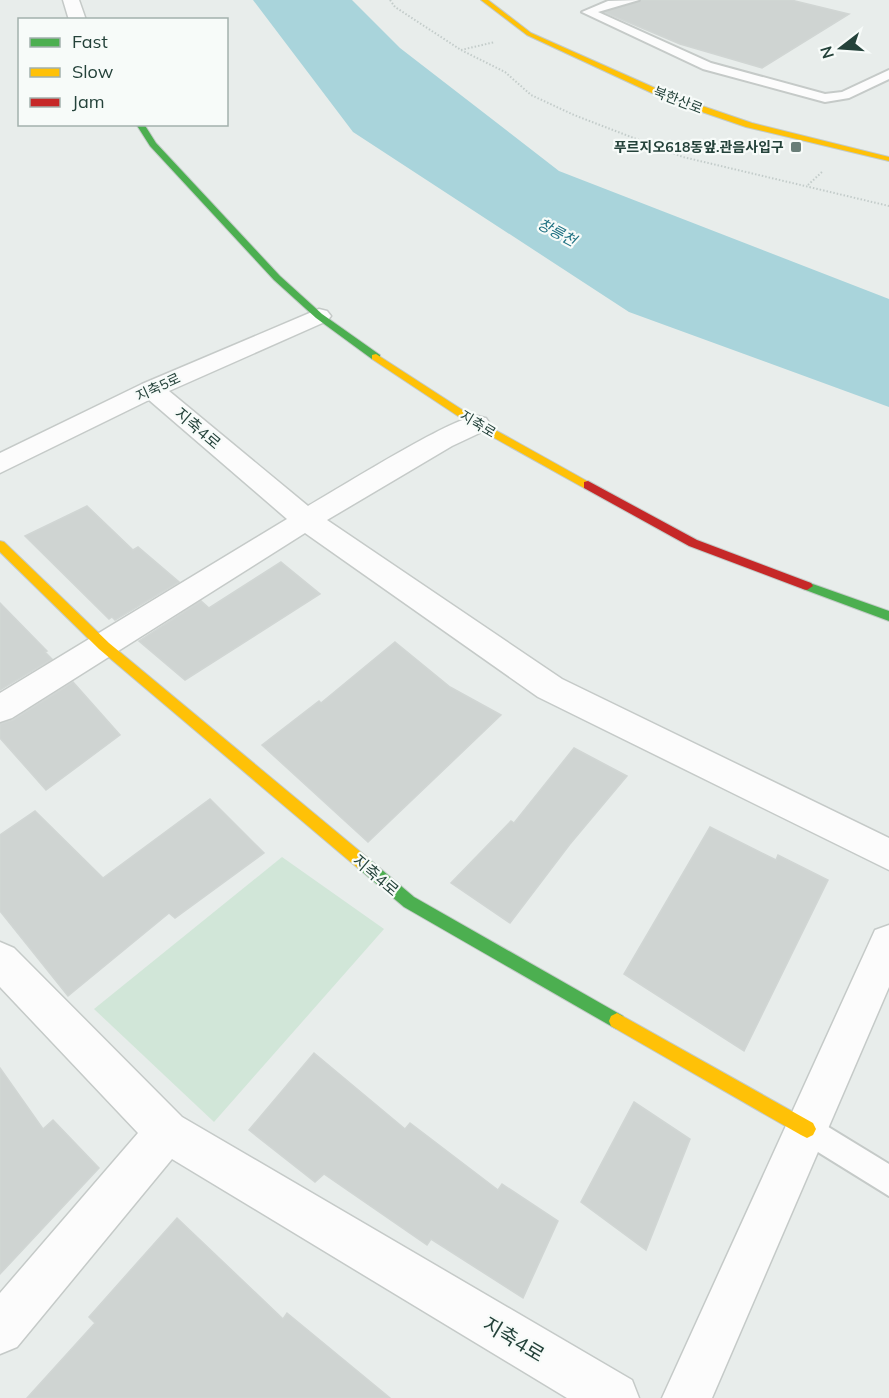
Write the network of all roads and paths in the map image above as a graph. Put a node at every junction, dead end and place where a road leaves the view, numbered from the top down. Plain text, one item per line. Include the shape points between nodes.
1 (71, 0) edge
2 (390, 0) edge
3 (484, 0) edge
4 (633, 0) edge
5 (77, 18) edge
6 (503, 40) dead end
7 (460, 50) junction
8 (889, 74) edge
9 (141, 126) edge
10 (889, 159) edge
11 (829, 164) dead end
12 (807, 186) junction
13 (889, 206) edge
14 (319, 316) junction
15 (151, 390) junction
16 (477, 424) junction
17 (0, 464) edge
18 (306, 520) junction
19 (0, 545) edge
20 (889, 616) edge
21 (104, 646) junction
22 (0, 709) edge
23 (889, 855) edge
24 (889, 942) edge
25 (0, 960) edge
26 (807, 1129) junction
27 (167, 1132) junction
28 (889, 1181) edge
29 (0, 1330) edge
30 (614, 1398) edge
31 (687, 1398) edge

1 - 5 street
2 - 7 path
3 - 10 street, 북한산로 via 529,34 670,98 749,125
4 - 8 lane via 588,12 707,66 825,98 845,95
6 - 7 path
7 - 12 path via 505,72 531,95 683,158
9 - 14 street, 지축로 via 153,144 261,261
11 - 12 path
12 - 13 path
14 - 15 street, 지축5로
14 - 16 street, 지축로
15 - 17 street, 지축5로
15 - 18 street, 지축4로
16 - 18 street
16 - 20 street, 지축로 via 693,543
18 - 21 street
18 - 23 street, 지축4로 via 550,688
19 - 21 street, 지축4로
21 - 22 street
21 - 26 street, 지축4로 via 409,902
24 - 26 street
25 - 27 street, 지축4로
26 - 28 lane
26 - 31 street
27 - 29 street
27 - 30 street, 지축4로

